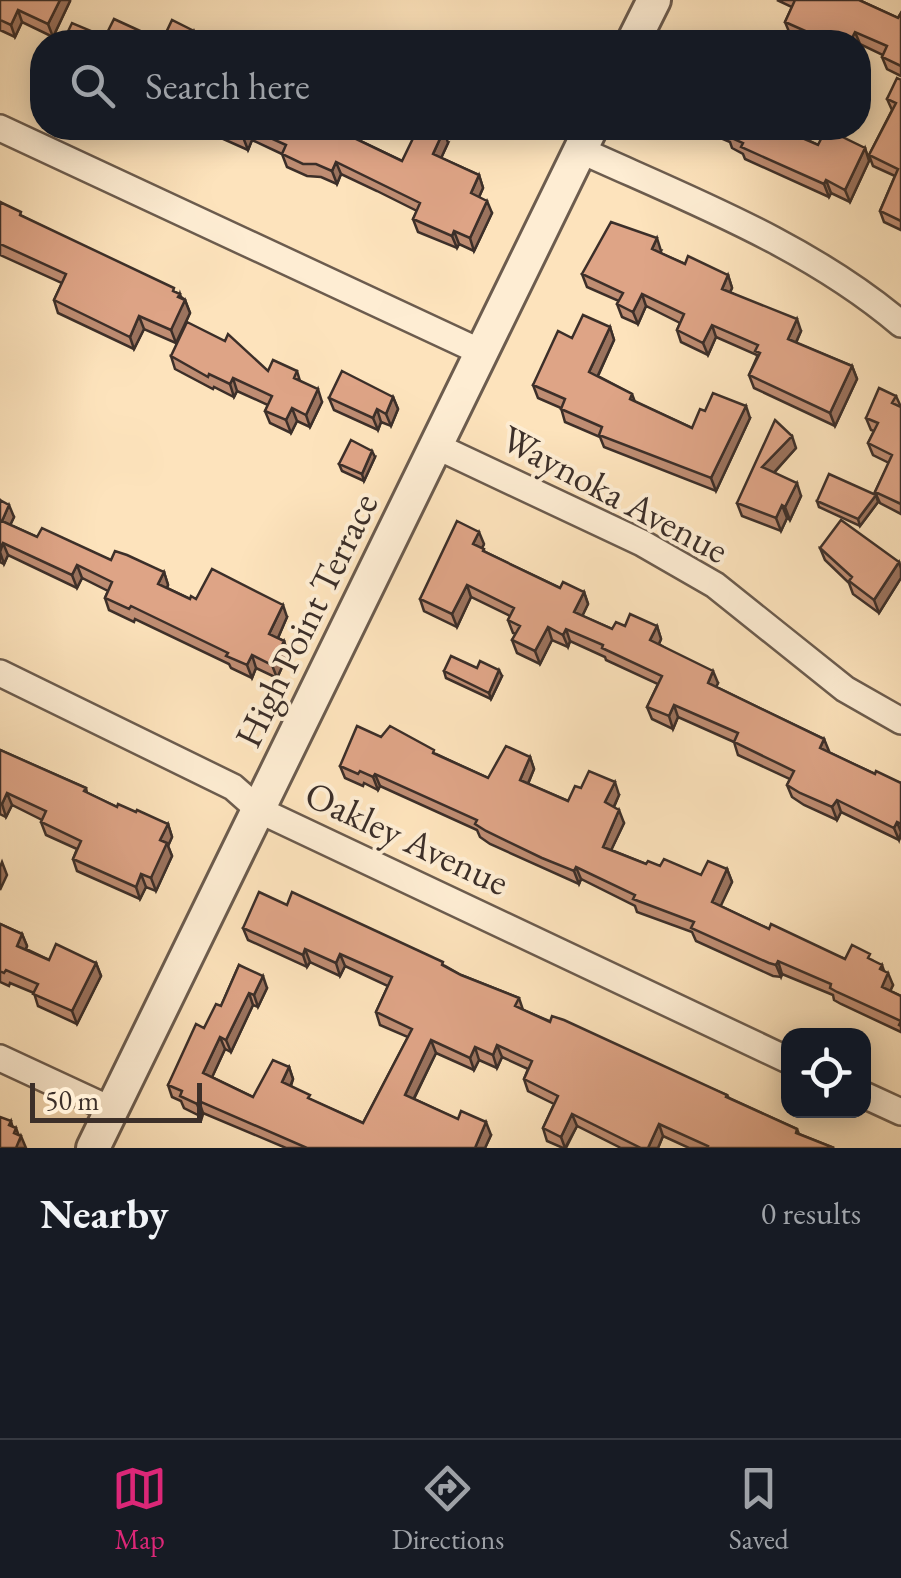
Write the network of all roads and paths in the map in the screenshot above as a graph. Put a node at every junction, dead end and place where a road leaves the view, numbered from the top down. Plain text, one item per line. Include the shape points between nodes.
1 (654, 0) edge
2 (639, 30) edge
3 (0, 128) edge
4 (586, 140) edge
5 (588, 140) edge
6 (901, 324) edge
7 (483, 353) junction
8 (436, 446) junction
9 (0, 673) edge
10 (901, 720) edge
11 (258, 810) junction
12 (781, 1057) edge
13 (0, 1058) edge
14 (871, 1098) edge
15 (901, 1112) edge
16 (106, 1136) edge

1 - 2 street
3 - 7 street
4 - 7 street, High Point Terrace
5 - 6 street via 805,257
7 - 8 street, High Point Terrace
8 - 10 street, Waynoka Avenue via 642,543 714,585 845,689
8 - 11 street, High Point Terrace
9 - 11 street, Oakley Avenue via 232,787
11 - 12 street, Oakley Avenue
11 - 16 street, High Point Terrace
13 - 16 street
14 - 15 street

